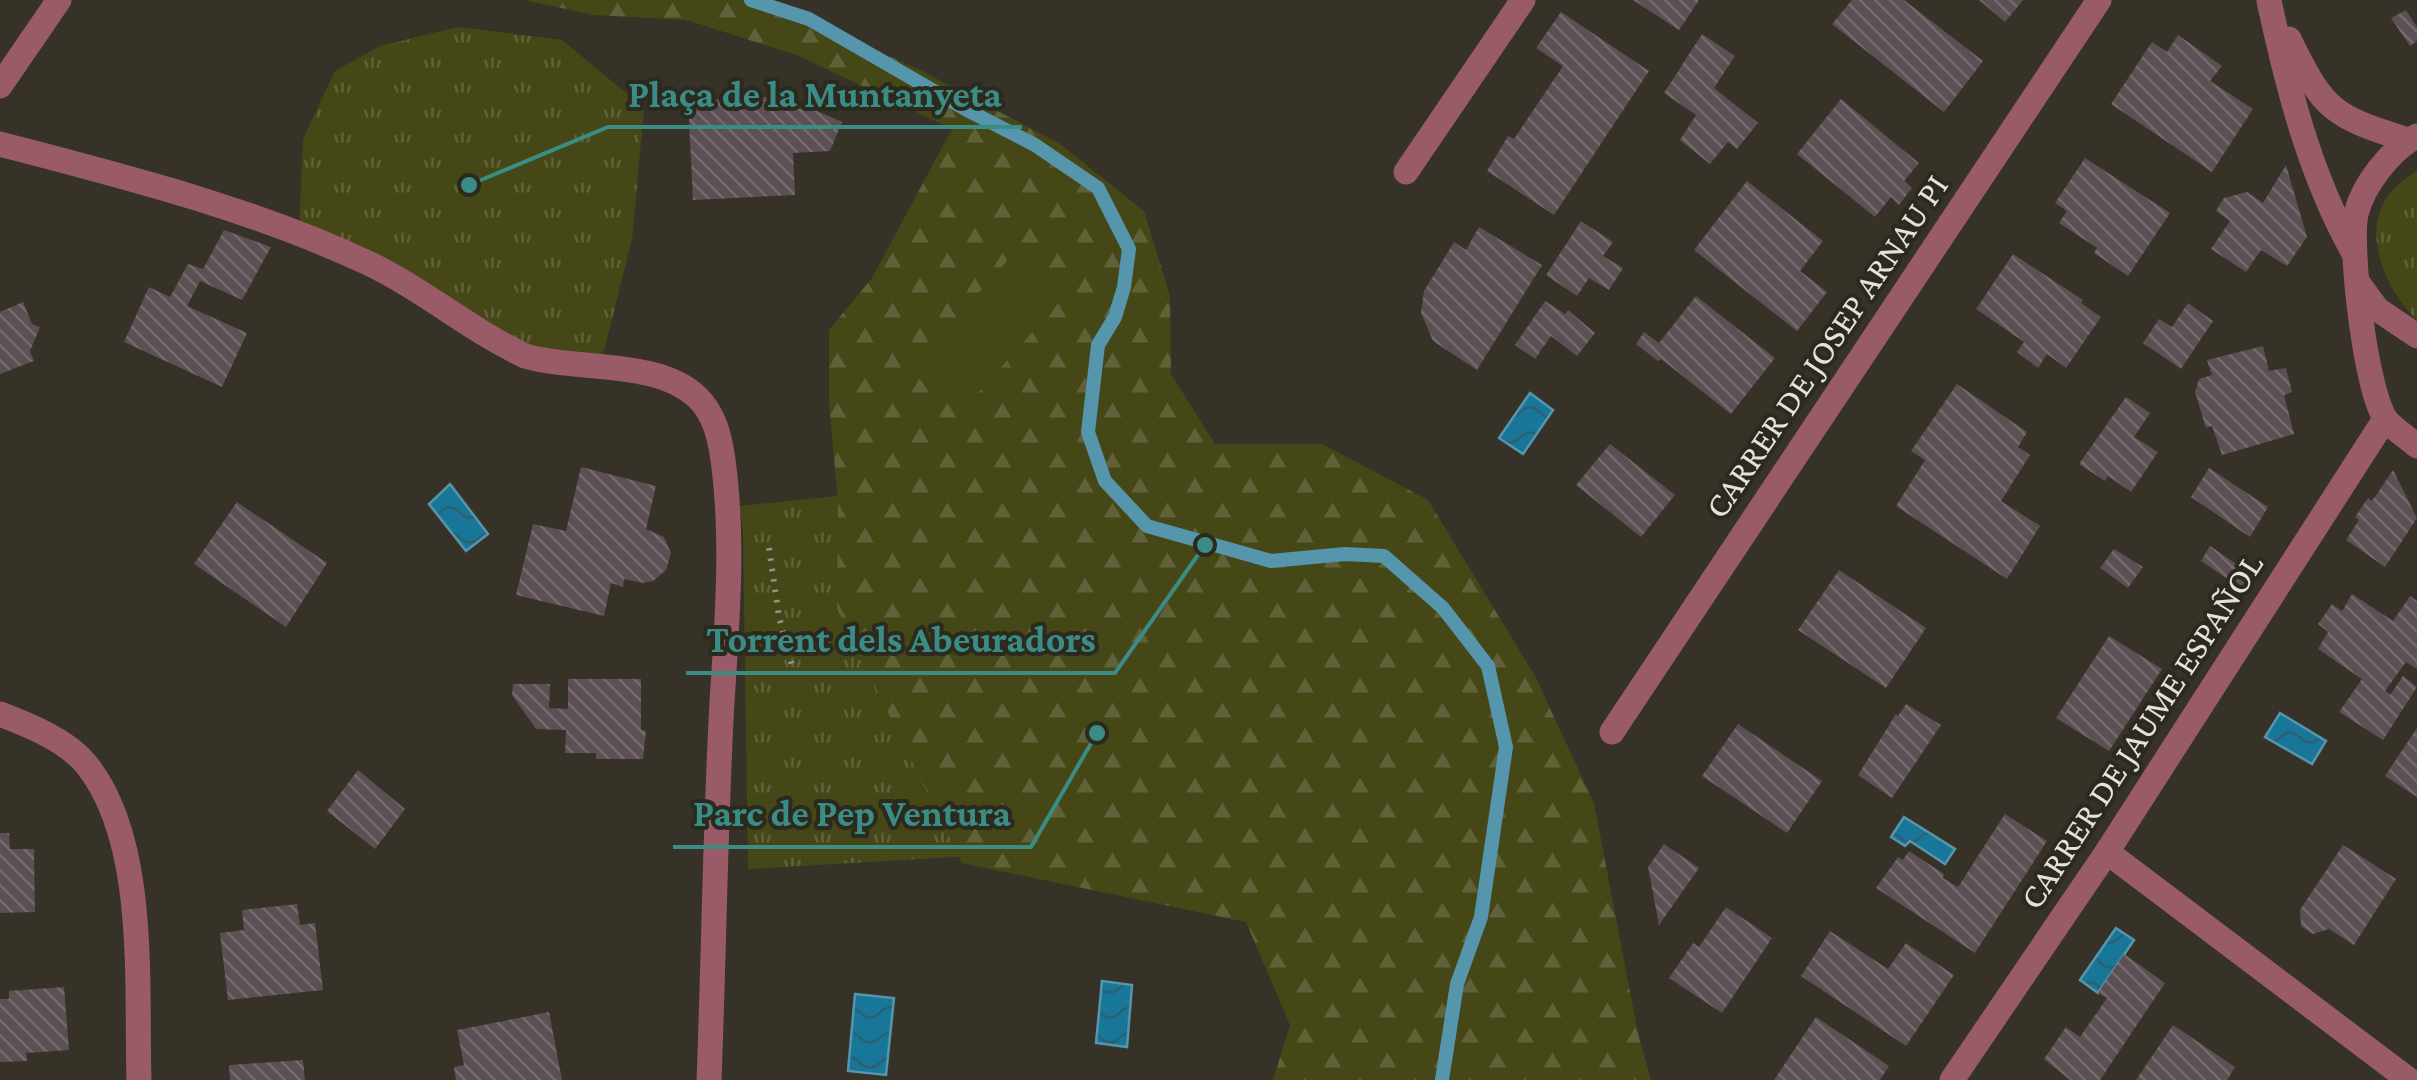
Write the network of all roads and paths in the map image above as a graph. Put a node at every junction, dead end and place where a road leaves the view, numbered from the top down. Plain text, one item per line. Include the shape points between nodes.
1 (60, 0) edge
2 (1523, 0) edge
3 (2099, 0) edge
4 (2269, 1) edge
5 (0, 86) edge
6 (2412, 138) edge
7 (0, 144) edge
8 (1406, 172) dead end
9 (2352, 250) junction
10 (2358, 283) junction
11 (2417, 336) edge
12 (2385, 419) junction
13 (2417, 446) edge
14 (0, 714) edge
15 (1612, 732) dead end
16 (2106, 852) junction
17 (139, 1080) edge
18 (709, 1080) edge
19 (1952, 1080) edge
20 (2409, 1080) edge

1 - 5 street
2 - 8 street
3 - 15 street, CARRER DE JOSEP ARNAU PI
4 - 6 street via 2322,99 2344,118
4 - 9 street via 2307,149
6 - 9 street via 2362,197
7 - 18 street via 216,202 299,232 374,266 502,346 552,364 679,383 711,414 723,462 728,636
9 - 10 street
10 - 11 street via 2377,309
10 - 12 street via 2373,385
12 - 13 street
12 - 16 street, CARRER DE JAUME ESPAÑOL
14 - 17 street via 84,761 111,802 131,871
16 - 19 street, CARRER DE JAUME ESPAÑOL
16 - 20 street

